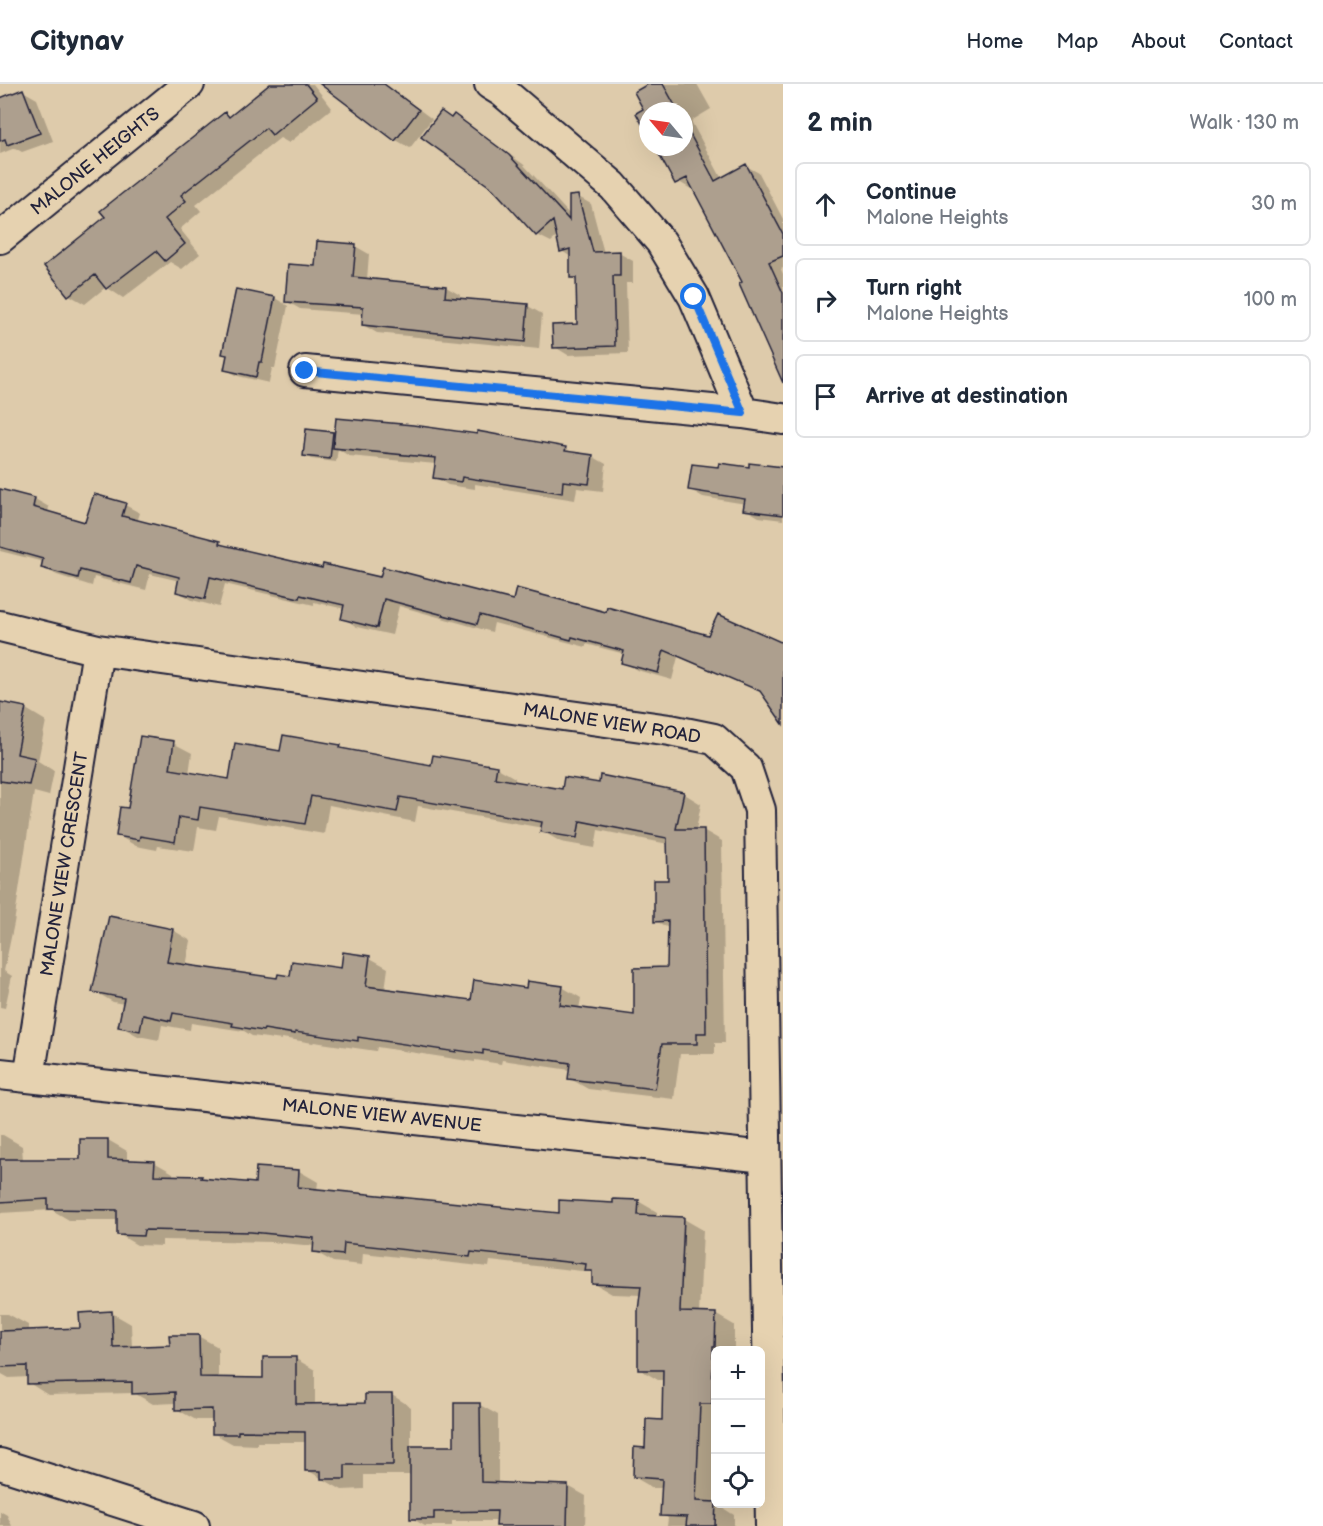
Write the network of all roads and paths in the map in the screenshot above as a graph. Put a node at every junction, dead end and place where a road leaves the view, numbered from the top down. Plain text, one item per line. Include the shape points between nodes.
1 (189, 84) edge
2 (490, 84) edge
3 (0, 238) edge
4 (305, 371) dead end
5 (743, 413) junction
6 (783, 419) edge
7 (0, 626) edge
8 (98, 650) junction
9 (0, 1074) edge
10 (30, 1077) junction
11 (765, 1157) junction
12 (0, 1464) edge
13 (194, 1526) edge
14 (771, 1526) edge

1 - 3 street, MALONE HEIGHTS
2 - 5 street via 613,186 661,242 694,297
4 - 5 street
5 - 6 street
7 - 8 street, MALONE VIEW ROAD
8 - 10 street, MALONE VIEW CRESCENT
8 - 11 street, MALONE VIEW ROAD via 714,739 747,768 760,810
9 - 10 street, MALONE VIEW AVENUE
10 - 11 street, MALONE VIEW AVENUE
11 - 14 street, MALONE VIEW ROAD
12 - 13 street

